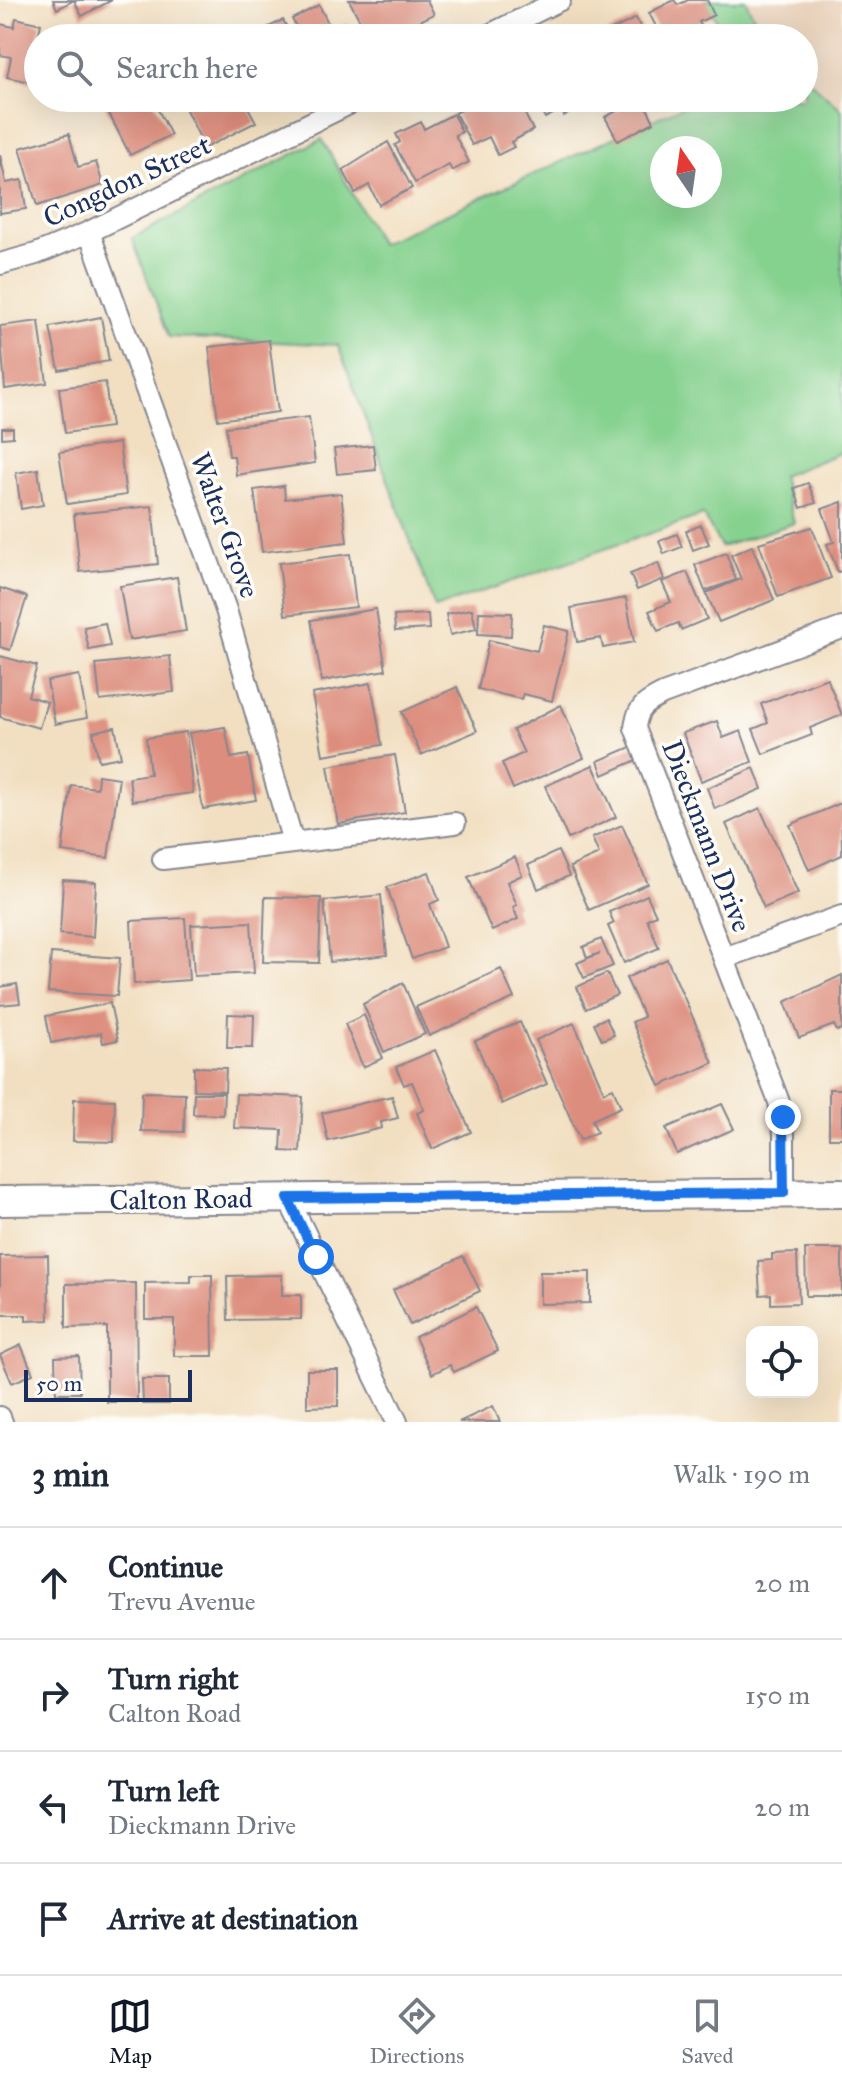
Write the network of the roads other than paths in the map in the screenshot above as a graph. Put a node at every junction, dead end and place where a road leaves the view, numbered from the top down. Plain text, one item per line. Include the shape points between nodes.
1 (560, 0) edge
2 (511, 24) edge
3 (333, 112) edge
4 (89, 232) junction
5 (0, 264) edge
6 (842, 628) edge
7 (455, 823) dead end
8 (293, 842) junction
9 (163, 859) dead end
10 (842, 916) edge
11 (724, 958) junction
12 (784, 1193) junction
13 (842, 1193) edge
14 (288, 1198) junction
15 (0, 1201) edge
16 (397, 1422) edge

1 - 2 street
3 - 4 street, Congdon Street
4 - 5 street, Congdon Street
4 - 8 street, Walter Grove via 226,610
6 - 11 street, Dieckmann Drive via 663,694 636,716 635,728
7 - 8 street
8 - 9 street
10 - 11 street
11 - 12 street, Dieckmann Drive via 783,1117
12 - 13 main road, Calton Road
12 - 14 main road, Calton Road
14 - 15 main road, Calton Road
14 - 16 street

